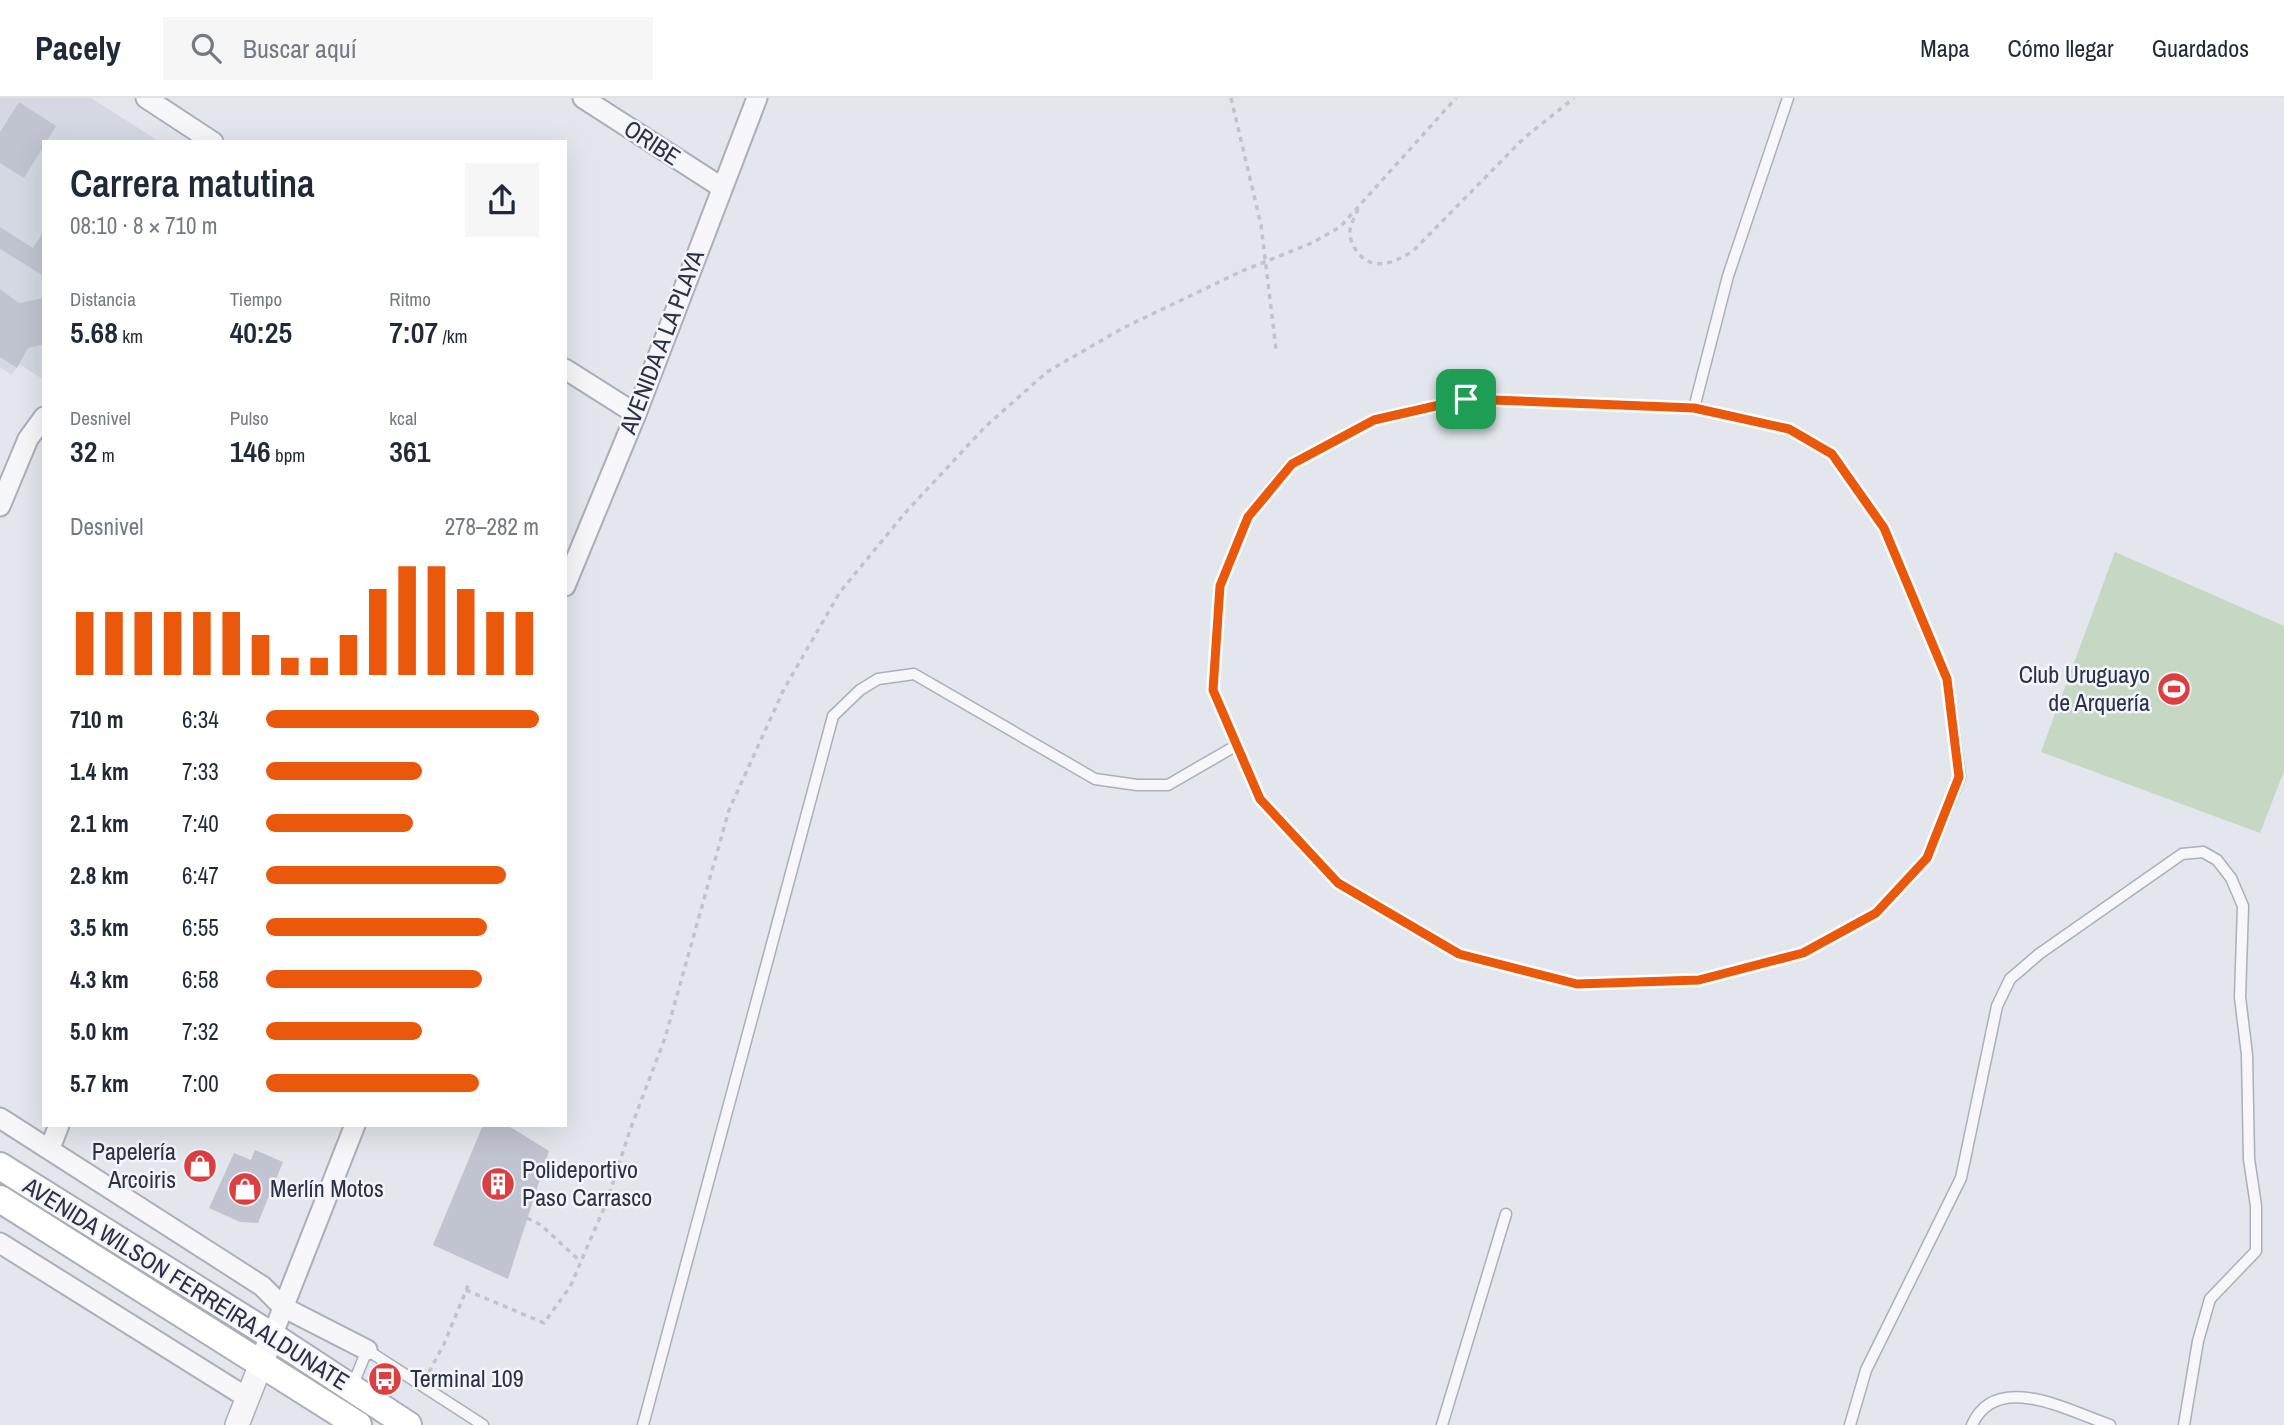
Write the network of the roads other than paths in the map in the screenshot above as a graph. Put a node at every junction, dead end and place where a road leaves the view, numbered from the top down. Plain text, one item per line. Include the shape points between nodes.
1 (146, 98) edge
2 (583, 98) edge
3 (757, 98) edge
4 (1788, 98) edge
5 (210, 140) edge
6 (721, 187) junction
7 (567, 370) edge
8 (1694, 408) junction
9 (636, 414) junction
10 (42, 420) edge
11 (0, 506) edge
12 (567, 581) edge
13 (1237, 745) junction
14 (0, 1118) edge
15 (58, 1127) edge
16 (354, 1127) edge
17 (50, 1148) junction
18 (0, 1167) edge
19 (0, 1199) edge
20 (1506, 1214) dead end
21 (0, 1243) edge
22 (283, 1307) junction
23 (272, 1336) junction
24 (367, 1350) junction
25 (260, 1362) junction
26 (351, 1389) junction
27 (246, 1397) junction
28 (237, 1425) edge
29 (358, 1425) edge
30 (408, 1425) edge
31 (482, 1425) edge
32 (643, 1425) edge
33 (1442, 1425) edge
34 (1850, 1425) edge
35 (1972, 1425) edge
36 (2110, 1425) edge
37 (2185, 1425) edge

1 - 5 street
2 - 6 street, ORIBE
3 - 6 street, AVENIDA A LA PLAYA
4 - 8 lane via 1728,276
6 - 9 street, AVENIDA A LA PLAYA
7 - 9 street
8 - 13 lane via 1466,399 1374,420 1292,464 1248,517 1220,586 1213,690
8 - 13 lane via 1789,429 1832,454 1884,528 1947,679 1959,777 1927,858 1876,913 1803,953 1699,980 1577,984 1459,954 1338,883 1260,799
9 - 12 street, AVENIDA A LA PLAYA
10 - 11 street via 28,439
13 - 32 lane via 1168,785 1137,786 1096,779 914,674 878,679 833,716
14 - 17 street, AVENIDA WILSON FERREIRA ALDUNATE
15 - 17 street
16 - 22 street
17 - 22 street, AVENIDA WILSON FERREIRA ALDUNATE via 262,1286
18 - 23 main road, AVENIDA WILSON FERREIRA ALDUNATE
19 - 25 main road, AVENIDA WILSON FERREIRA ALDUNATE
20 - 33 lane
21 - 27 street
22 - 23 street
22 - 24 street, AVENIDA WILSON FERREIRA ALDUNATE
23 - 25 street
23 - 26 main road, AVENIDA WILSON FERREIRA ALDUNATE
24 - 26 lane
24 - 31 lane
25 - 27 street
25 - 29 main road, AVENIDA WILSON FERREIRA ALDUNATE
26 - 30 main road, AVENIDA WILSON FERREIRA ALDUNATE
27 - 28 street
34 - 37 lane via 1866,1370 1961,1178 1997,1006 2010,979 2182,854 2203,852 2217,860 2231,878 2243,905 2240,997 2256,1251 2210,1299 2198,1341
35 - 36 lane via 1991,1401 2012,1395

